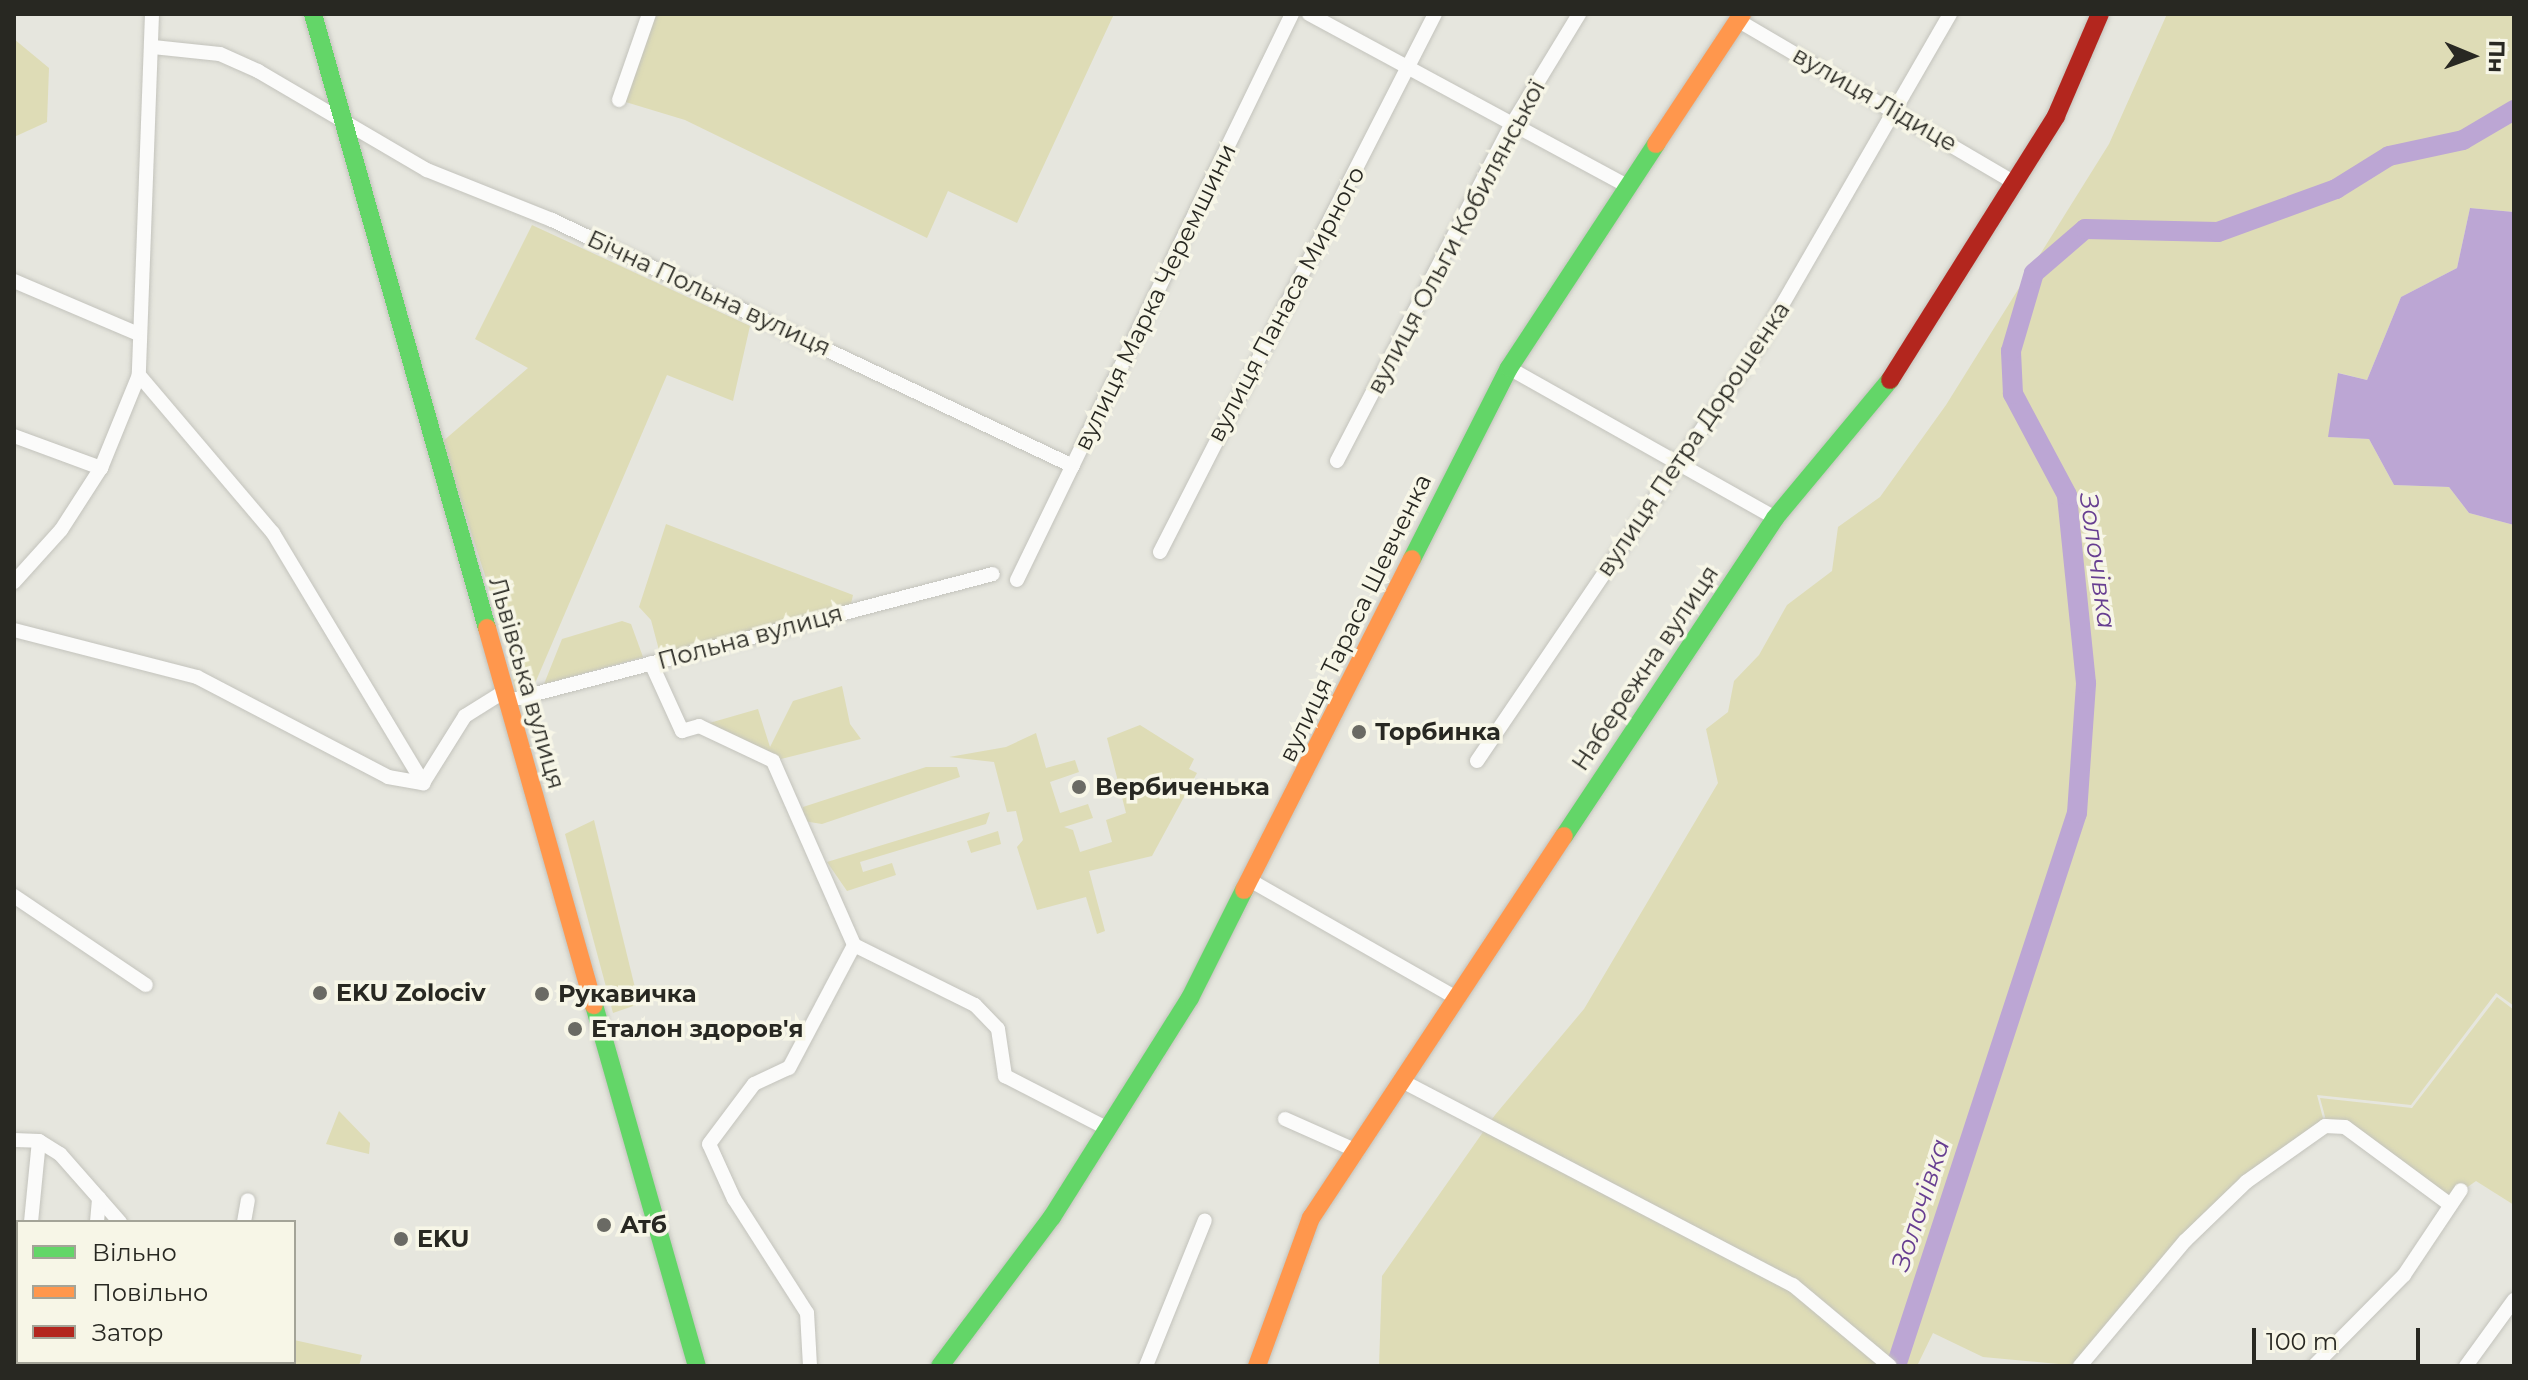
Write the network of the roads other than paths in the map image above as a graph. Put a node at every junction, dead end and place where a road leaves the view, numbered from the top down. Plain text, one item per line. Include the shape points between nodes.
1 (152, 14) edge
2 (313, 14) edge
3 (649, 14) edge
4 (1292, 14) edge
5 (1309, 14) edge
6 (1435, 14) edge
7 (1579, 14) edge
8 (1950, 14) edge
9 (2100, 14) edge
10 (1740, 17) edge
11 (153, 47) junction
12 (1409, 69) junction
13 (619, 100) dead end
14 (1899, 112) junction
15 (343, 123) junction
16 (1511, 126) junction
17 (2010, 180) junction
18 (1629, 187) junction
19 (14, 281) edge
20 (136, 333) junction
21 (1509, 368) junction
22 (139, 375) junction
23 (14, 436) edge
24 (1337, 461) dead end
25 (1675, 464) junction
26 (1073, 466) junction
27 (101, 468) junction
28 (1775, 518) junction
29 (1160, 552) dead end
30 (993, 574) dead end
31 (1017, 580) dead end
32 (14, 582) edge
33 (14, 630) edge
34 (651, 663) junction
35 (506, 696) junction
36 (1477, 761) dead end
37 (423, 783) junction
38 (1253, 882) junction
39 (14, 896) edge
40 (854, 945) junction
41 (146, 985) dead end
42 (1458, 999) junction
43 (1404, 1082) junction
44 (1285, 1119) dead end
45 (1108, 1129) junction
46 (14, 1140) edge
47 (39, 1141) junction
48 (1357, 1151) junction
49 (2461, 1190) dead end
50 (99, 1198) junction
51 (248, 1200) dead end
52 (2449, 1204) junction
53 (31, 1220) edge
54 (97, 1220) edge
55 (118, 1220) edge
56 (244, 1220) edge
57 (1205, 1220) dead end
58 (2514, 1300) edge
59 (1886, 1362) edge
60 (697, 1366) edge
61 (810, 1366) edge
62 (940, 1366) edge
63 (1146, 1366) edge
64 (1257, 1366) edge
65 (2080, 1366) edge
66 (2314, 1366) edge
67 (2466, 1366) edge

1 - 11 street
2 - 15 main road, Львівська вулиця
3 - 13 street
4 - 26 street, вулиця Марка Черемшини
5 - 12 street
6 - 12 street, вулиця Панаса Мирного
7 - 16 street, вулиця Ольги Кобилянської
8 - 14 street, вулиця Петра Дорошенка
9 - 17 main road, Набережна вулиця via 2056,116
10 - 14 street, вулиця Лідице
10 - 18 main road, вулиця Тараса Шевченка
11 - 15 street, Бічна Польна вулиця via 220,54
11 - 20 street
12 - 16 street
12 - 29 street, вулиця Панаса Мирного
14 - 17 street, вулиця Лідице
14 - 25 street, вулиця Петра Дорошенка via 1759,345
15 - 26 street, Бічна Польна вулиця via 427,170 552,220
15 - 35 main road, Львівська вулиця
16 - 18 street
16 - 24 street, вулиця Ольги Кобилянської
17 - 28 main road, Набережна вулиця via 1898,370
18 - 21 main road, вулиця Тараса Шевченка
19 - 20 street
20 - 22 street
21 - 25 street
21 - 38 main road, вулиця Тараса Шевченка via 1432,509
22 - 27 street
22 - 37 street via 273,533
23 - 27 street
25 - 28 street
25 - 36 street, вулиця Петра Дорошенка
26 - 31 street, вулиця Марка Черемшини
27 - 32 street via 61,530
28 - 42 main road, Набережна вулиця
30 - 34 street, Польна вулиця
33 - 37 street via 197,677 388,777
34 - 35 street, Польна вулиця
34 - 40 street via 682,731 699,726 773,761
35 - 37 street, Польна вулиця via 465,716
35 - 60 main road, Львівська вулиця
38 - 42 street
38 - 45 main road, вулиця Тараса Шевченка
39 - 41 street
40 - 45 street via 975,1005 998,1029 1005,1076
40 - 61 street via 789,1068 754,1084 709,1144 734,1199 807,1313
42 - 43 main road, Набережна вулиця
43 - 48 main road, Набережна вулиця
43 - 59 street via 1692,1227 1793,1285
44 - 48 street
45 - 62 main road, вулиця Тараса Шевченка
46 - 47 street
47 - 50 street
47 - 53 street
48 - 64 main road, Набережна вулиця via 1311,1218
49 - 52 street
50 - 54 street
50 - 55 street
51 - 56 street
52 - 65 street via 2345,1127 2325,1126 2246,1182 2185,1241
52 - 66 street via 2404,1275
57 - 63 street
58 - 67 street

